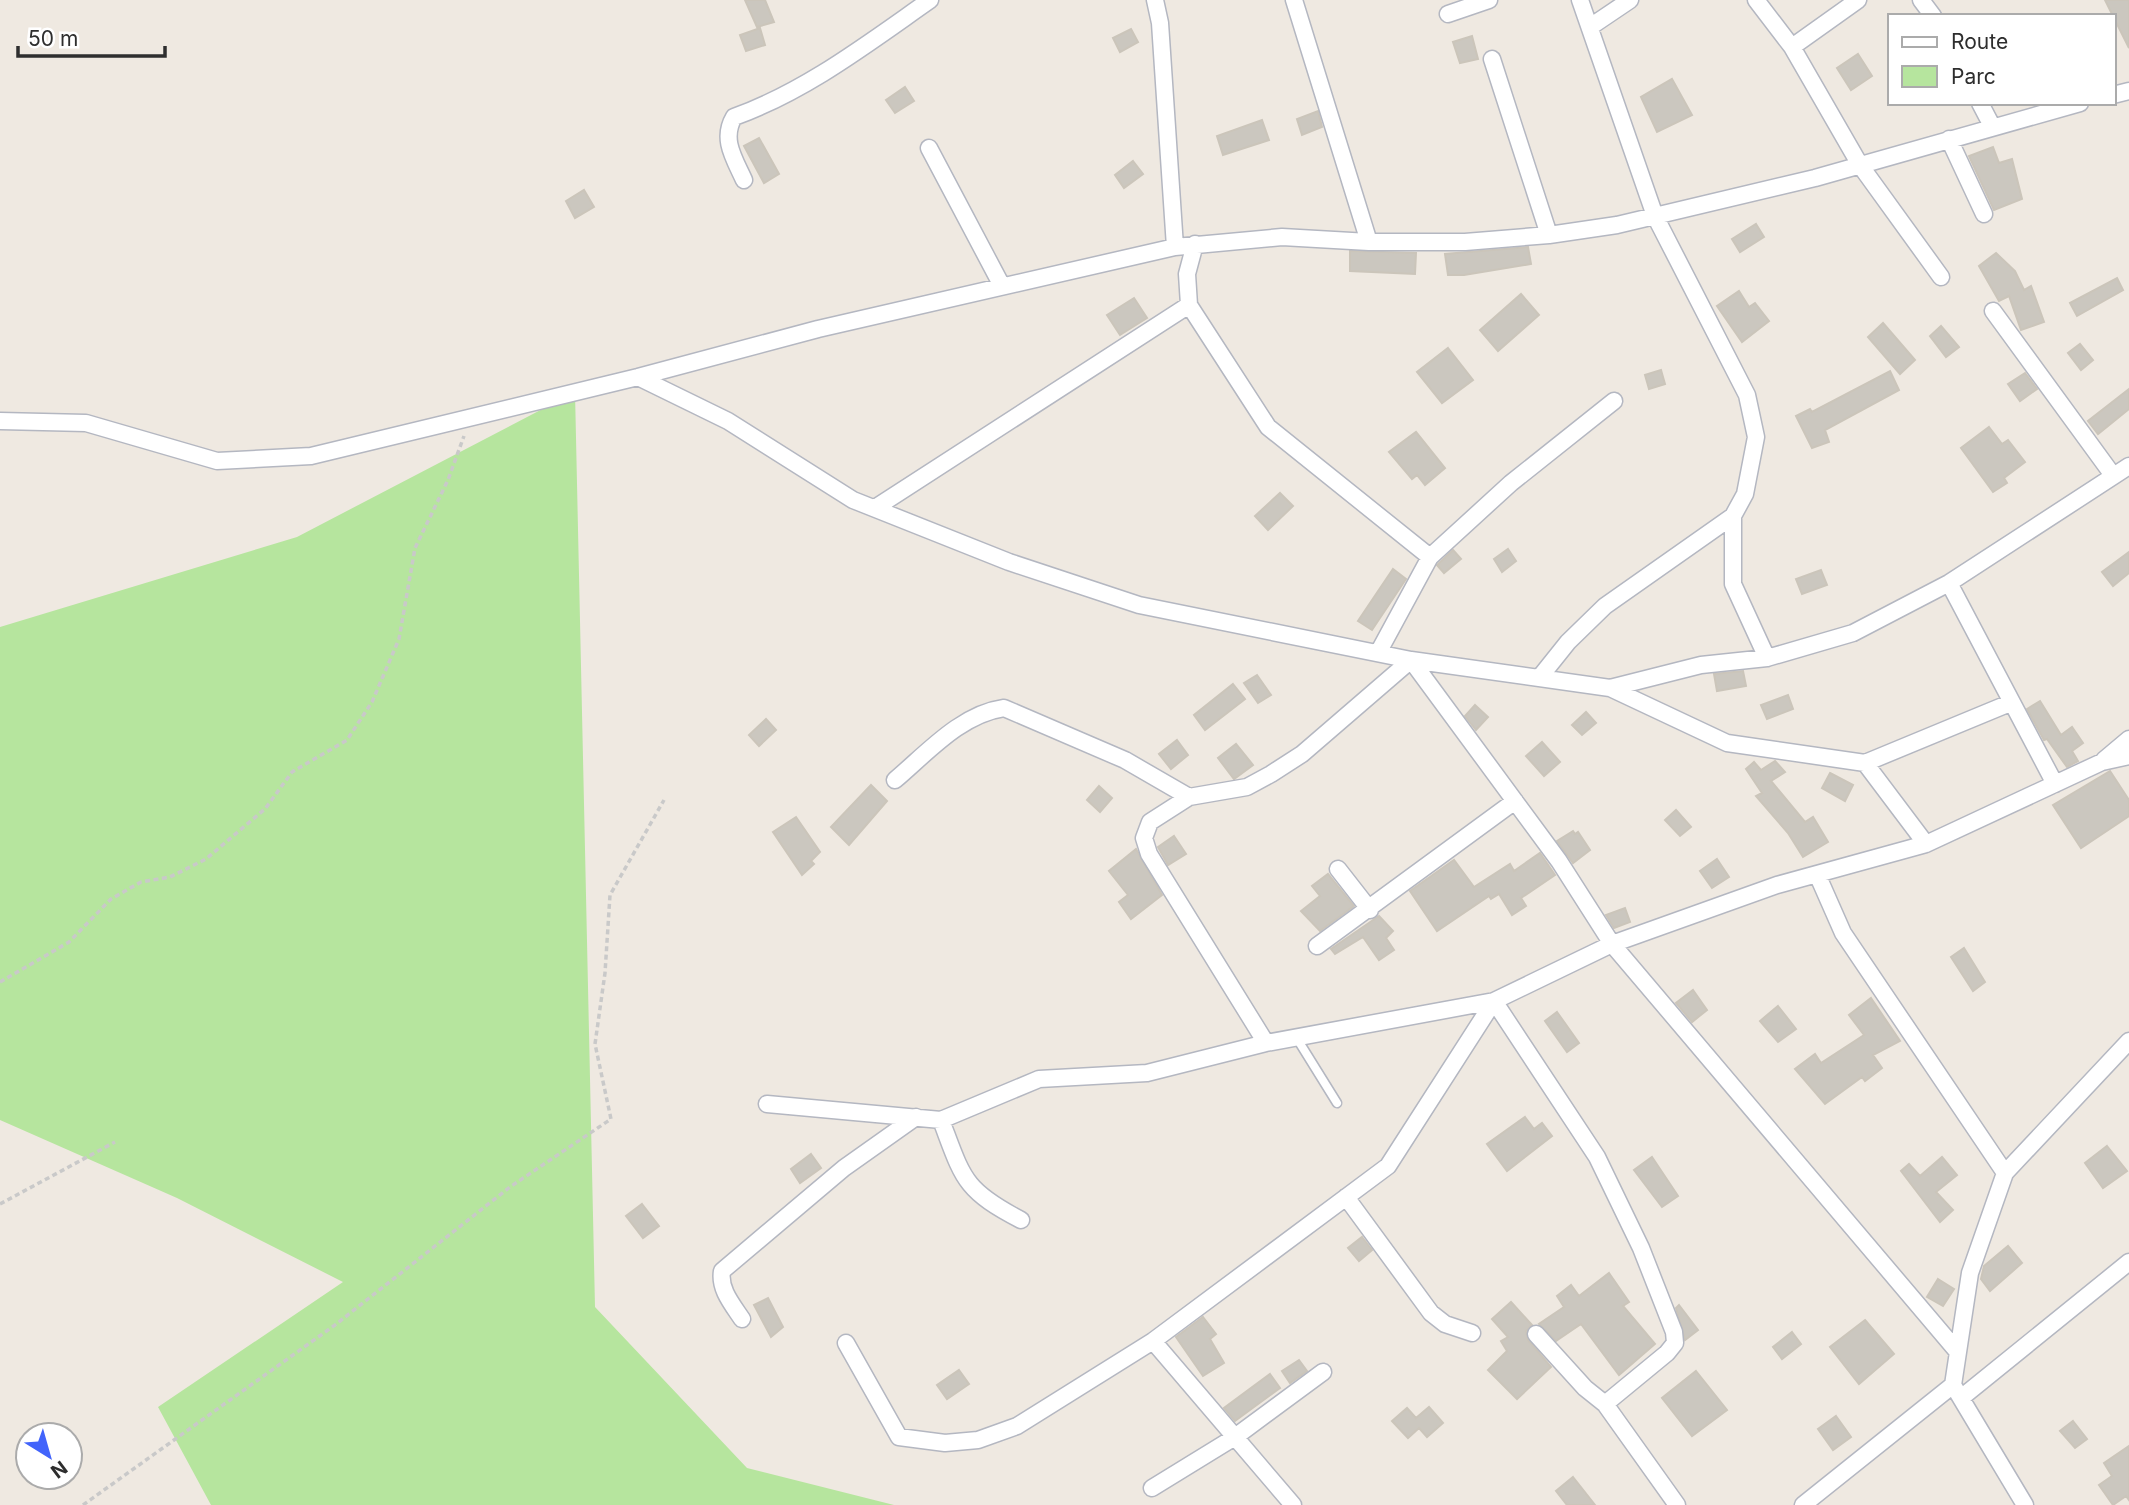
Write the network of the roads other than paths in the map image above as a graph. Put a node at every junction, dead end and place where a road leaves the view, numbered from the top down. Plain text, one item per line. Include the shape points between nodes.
1 (930, 0) edge
2 (1155, 0) edge
3 (1294, 0) edge
4 (1489, 0) edge
5 (1580, 0) edge
6 (1630, 0) edge
7 (1756, 0) edge
8 (1858, 0) edge
9 (1448, 14) dead end
10 (1590, 27) junction
11 (1792, 47) junction
12 (1492, 59) dead end
13 (1981, 105) edge
14 (2072, 105) edge
15 (1992, 126) junction
16 (1949, 139) junction
17 (929, 148) dead end
18 (1860, 165) junction
19 (744, 180) dead end
20 (1984, 214) dead end
21 (1655, 216) junction
22 (1549, 235) junction
23 (1369, 242) junction
24 (1195, 244) junction
25 (1175, 247) junction
26 (1941, 277) dead end
27 (1002, 286) junction
28 (1189, 304) junction
29 (1993, 311) dead end
30 (638, 377) junction
31 (1614, 401) dead end
32 (0, 421) edge
33 (2129, 466) edge
34 (2112, 474) junction
35 (875, 509) junction
36 (1733, 516) junction
37 (1430, 556) junction
38 (1949, 583) junction
39 (1378, 653) junction
40 (1767, 658) junction
41 (1410, 660) junction
42 (1540, 677) junction
43 (1610, 688) junction
44 (2010, 703) junction
45 (2129, 739) edge
46 (2129, 756) edge
47 (1865, 762) junction
48 (2102, 762) junction
49 (895, 780) dead end
50 (2055, 784) junction
51 (1189, 797) junction
52 (1515, 801) junction
53 (1926, 844) junction
54 (1338, 869) dead end
55 (1817, 874) junction
56 (1370, 910) junction
57 (1612, 944) junction
58 (1317, 946) dead end
59 (1494, 1001) junction
60 (1296, 1037) junction
61 (2129, 1041) edge
62 (1266, 1043) junction
63 (1337, 1103) dead end
64 (767, 1104) dead end
65 (916, 1118) junction
66 (941, 1119) junction
67 (2005, 1173) junction
68 (1346, 1197) junction
69 (1021, 1220) dead end
70 (2129, 1262) edge
71 (742, 1319) dead end
72 (1472, 1333) dead end
73 (1536, 1334) dead end
74 (1153, 1341) junction
75 (846, 1343) dead end
76 (1958, 1351) junction
77 (1323, 1372) dead end
78 (1957, 1392) junction
79 (1605, 1404) junction
80 (1235, 1437) junction
81 (1152, 1488) dead end
82 (1293, 1505) edge
83 (1677, 1505) edge
84 (1803, 1505) edge
85 (2025, 1505) edge

1 - 19 street via 813,81 734,117 726,130
2 - 25 street via 1166,91
3 - 23 street
4 - 9 street
5 - 10 street
6 - 10 street
7 - 11 street
8 - 11 street
10 - 21 street
11 - 18 street
12 - 22 street
13 - 15 street
14 - 15 street
15 - 16 street
16 - 18 street
16 - 20 street
17 - 27 street
18 - 21 street
18 - 26 street
21 - 22 street
21 - 36 street via 1747,395 1756,437 1745,494
22 - 23 street via 1465,242
23 - 24 street via 1282,237
24 - 25 street
24 - 28 street via 1187,274
25 - 27 street
27 - 30 street
28 - 35 street
28 - 37 street via 1268,427
29 - 34 street
30 - 32 street via 312,456 218,461 86,423
30 - 35 street via 728,421 853,500
31 - 37 street via 1511,483
33 - 34 street
34 - 38 street
35 - 39 street via 1009,562 1139,605
36 - 40 street via 1732,584
36 - 42 street via 1605,606 1567,642
37 - 39 street
38 - 40 street via 1853,633
38 - 44 street
39 - 41 street
40 - 43 street via 1701,665
41 - 42 street
41 - 51 street via 1302,754 1271,775 1247,787
41 - 52 street
42 - 43 street
43 - 47 street via 1727,743
44 - 47 street
44 - 50 street
45 - 48 street
46 - 48 street
47 - 53 street
48 - 50 street
49 - 51 street via 964,724 984,711 1004,708 1125,761
50 - 53 street
51 - 62 street via 1150,822 1144,838 1149,854
52 - 56 street
52 - 57 street
53 - 55 street
54 - 56 street
55 - 57 street
55 - 67 street via 1843,933
56 - 58 street
57 - 59 street
57 - 76 street
59 - 60 street
59 - 68 street via 1388,1166
59 - 79 street via 1597,1157 1641,1248 1674,1332 1675,1343 1667,1353
60 - 62 street
60 - 63 lane
61 - 67 street
62 - 66 street via 1147,1073 1039,1079
64 - 65 street
65 - 66 street
65 - 71 street via 844,1168 722,1271 723,1287
66 - 69 street via 973,1191
67 - 76 street via 1970,1273
68 - 72 street via 1431,1313 1445,1324
68 - 74 street
70 - 78 street
73 - 79 street
74 - 75 street via 1017,1426 978,1440 944,1443 899,1437
74 - 80 street
76 - 78 street
77 - 80 street
78 - 84 street
78 - 85 street
79 - 83 street
80 - 81 street
80 - 82 street

